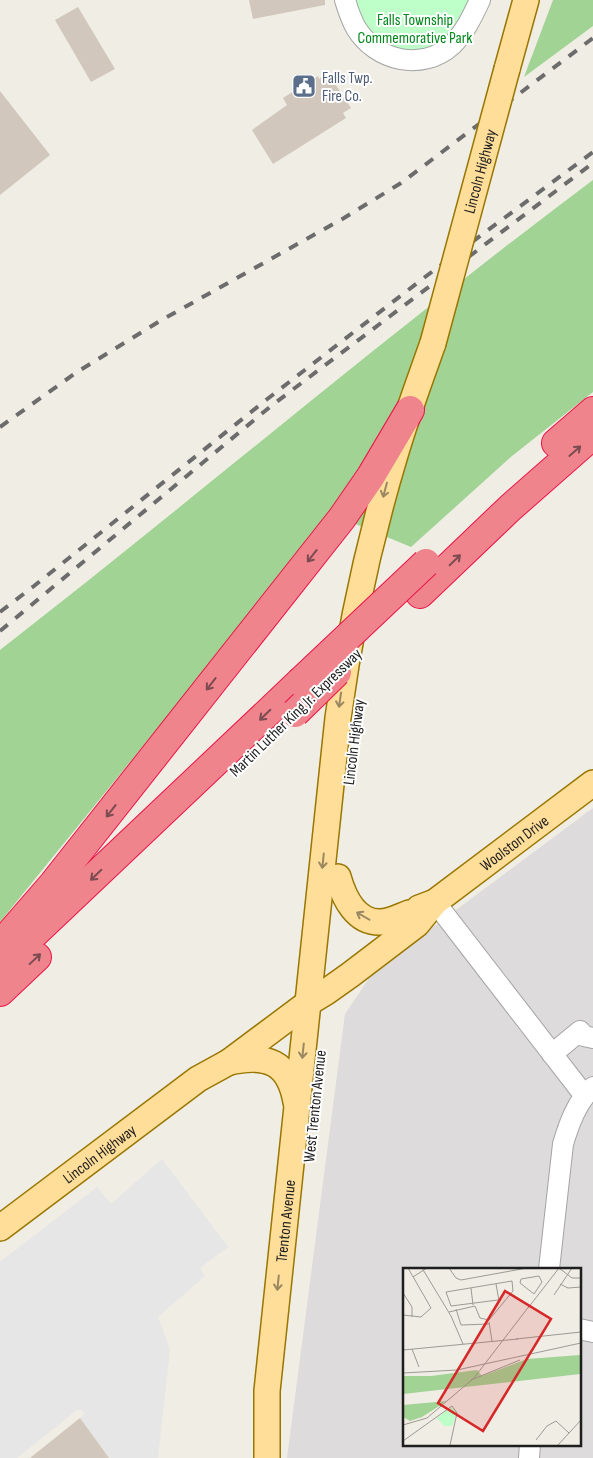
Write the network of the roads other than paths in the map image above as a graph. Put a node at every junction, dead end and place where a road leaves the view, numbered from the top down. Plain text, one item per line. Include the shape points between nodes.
1 (345, 0) edge
2 (480, 0) edge
3 (526, 0) edge
4 (433, 343) junction
5 (410, 410) junction
6 (593, 411) edge
7 (593, 435) edge
8 (593, 783) edge
9 (338, 877) junction
10 (435, 902) junction
11 (409, 912) junction
12 (0, 945) edge
13 (0, 966) edge
14 (318, 988) junction
15 (0, 992) edge
16 (593, 1038) edge
17 (552, 1054) junction
18 (229, 1062) junction
19 (198, 1079) junction
20 (588, 1091) edge
21 (297, 1108) junction
22 (0, 1228) edge
23 (549, 1268) edge
24 (580, 1328) edge
25 (593, 1332) edge
26 (268, 1458) edge

1 - 2 street via 357,30 372,46 384,54 408,61 430,58 452,45 467,26
3 - 4 main road, Lincoln Highway, bridge
4 - 5 main road, Lincoln Highway
4 - 9 main road, Lincoln Highway via 410,459 370,624 355,720
5 -> 12 highway via 342,518 53,884
5 -> 14 main road, Lincoln Highway via 373,534 353,621 338,718
6 -> 13 highway, Martin Luther King Jr. Expressway, bridge via 497,495
15 -> 7 highway, Martin Luther King Jr. Expressway, bridge via 510,508
8 - 10 main road, Woolston Drive
11 -> 9 main road via 382,922 372,921 353,909 346,900
9 - 14 main road, Lincoln Highway
10 - 11 main road, Woolston Drive
10 - 14 main road, Woolston Drive via 417,924
10 - 17 street
11 - 14 main road, Woolston Drive
14 - 18 main road, Lincoln Highway
14 - 19 main road, Lincoln Highway via 220,1051
14 -> 21 main road, Trenton Avenue
14 - 26 main road, West Trenton Avenue via 284,1393
16 - 17 street via 584,1036 580,1031
17 - 20 street
18 - 19 main road, Lincoln Highway
18 - 21 main road via 256,1058 277,1066 291,1084
19 - 22 main road, Lincoln Highway
20 - 23 street via 568,1125 563,1144
21 -> 26 main road, Trenton Avenue via 267,1391
24 - 25 street

